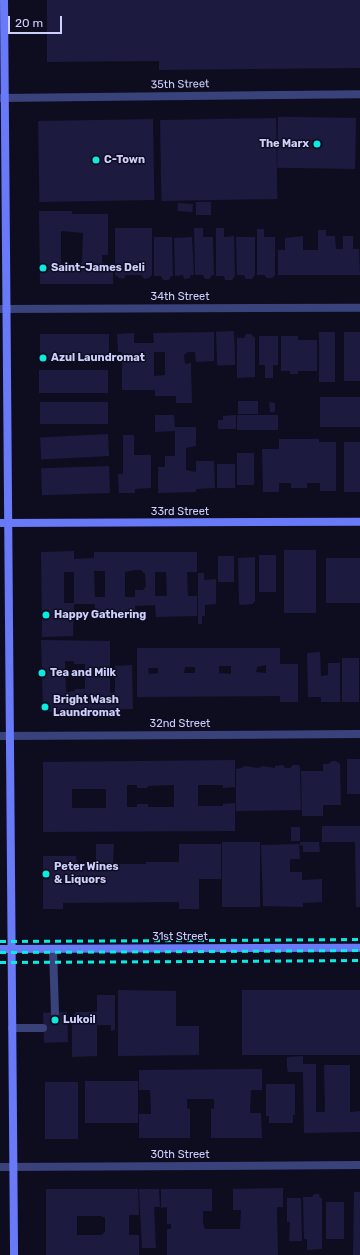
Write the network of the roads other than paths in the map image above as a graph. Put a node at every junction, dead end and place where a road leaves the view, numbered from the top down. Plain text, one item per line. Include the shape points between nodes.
1 (4, 0) edge
2 (360, 94) edge
3 (2, 98) edge
4 (360, 308) edge
5 (3, 309) edge
6 (360, 522) edge
7 (4, 523) edge
8 (360, 734) edge
9 (0, 736) edge
10 (10, 736) junction
11 (360, 948) edge
12 (0, 949) edge
13 (12, 949) junction
14 (53, 949) junction
15 (55, 1013) dead end
16 (12, 1028) junction
17 (43, 1028) dead end
18 (360, 1165) edge
19 (0, 1167) edge
20 (14, 1167) junction
21 (14, 1255) edge

1 - 3 street
2 - 3 street, 35th Street
3 - 5 street
4 - 5 street, 34th Street
5 - 7 street
6 - 7 street, 33rd Street
7 - 10 street
8 - 10 street, 32nd Street
9 - 10 street, 32nd Street
10 - 13 street
11 - 14 street, 31st Street
12 - 13 street, 31st Street
13 - 14 street, 31st Street
13 - 16 street
14 - 15 street
16 - 17 street
16 - 20 street
18 - 20 street, 30th Street
19 - 20 street, 30th Street
20 - 21 street

